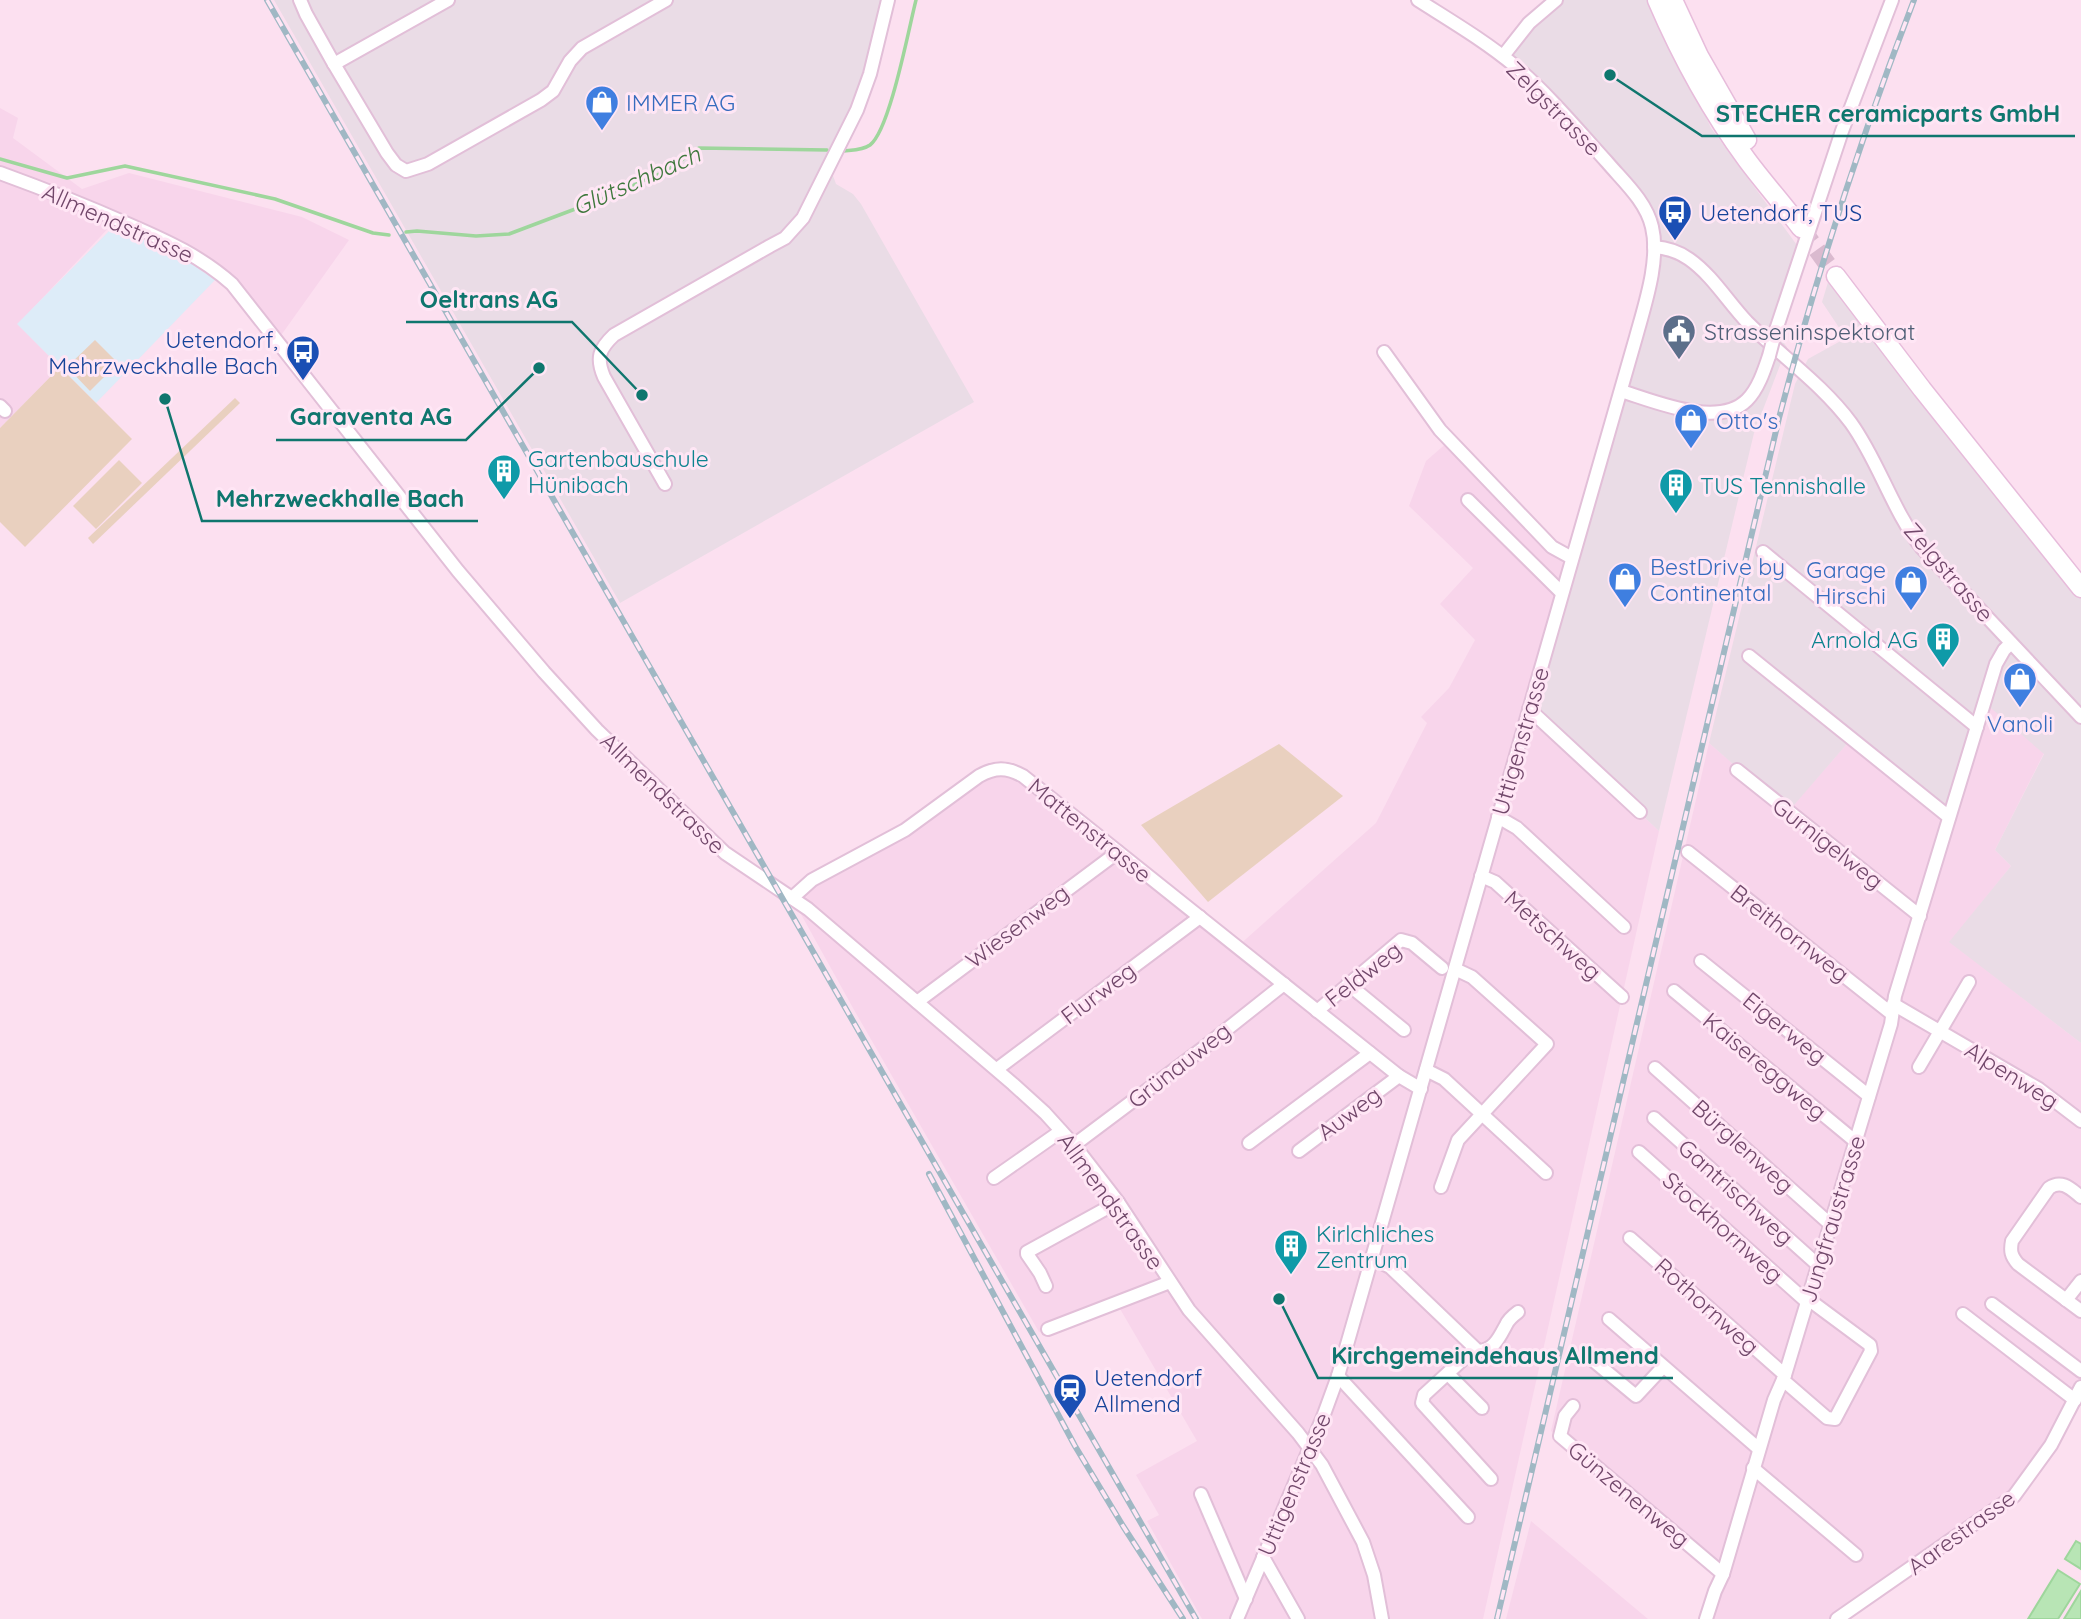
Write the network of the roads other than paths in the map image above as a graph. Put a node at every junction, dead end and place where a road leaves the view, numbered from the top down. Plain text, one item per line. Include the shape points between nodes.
1 (300, 0) edge
2 (448, 0) edge
3 (666, 0) edge
4 (888, 0) edge
5 (1418, 0) edge
6 (1556, 0) edge
7 (1657, 0) edge
8 (1673, 0) edge
9 (1892, 0) edge
10 (1503, 57) junction
11 (334, 64) junction
12 (0, 173) edge
13 (1781, 201) junction
14 (1801, 228) tunnel mouth
15 (1654, 247) junction
16 (1836, 276) tunnel mouth
17 (1384, 352) dead end
18 (1620, 391) junction
19 (665, 485) dead end
20 (1468, 500) dead end
21 (1763, 552) dead end
22 (1572, 558) junction
23 (2081, 588) edge
24 (1562, 593) junction
25 (2011, 643) junction
26 (1749, 656) dead end
27 (1529, 709) junction
28 (2081, 717) edge
29 (1977, 727) junction
30 (1737, 771) dead end
31 (1640, 812) dead end
32 (1498, 817) junction
33 (1949, 817) junction
34 (1118, 852) junction
35 (1688, 852) dead end
36 (1481, 876) junction
37 (792, 898) junction
38 (1920, 916) junction
39 (1200, 917) junction
40 (1624, 926) dead end
41 (1701, 961) dead end
42 (1449, 969) junction
43 (1969, 982) dead end
44 (1284, 984) junction
45 (1348, 984) junction
46 (1674, 991) dead end
47 (1622, 997) dead end
48 (917, 1002) junction
49 (1893, 1009) junction
50 (1317, 1011) junction
51 (1404, 1030) dead end
52 (1941, 1031) junction
53 (1370, 1053) junction
54 (1919, 1067) dead end
55 (1655, 1068) dead end
56 (997, 1069) junction
57 (1426, 1070) junction
58 (1399, 1076) junction
59 (1421, 1089) junction
60 (1869, 1096) junction
61 (1482, 1114) junction
62 (1654, 1118) dead end
63 (2081, 1121) edge
64 (1061, 1131) junction
65 (1855, 1141) junction
66 (1250, 1143) dead end
67 (1074, 1145) junction
68 (1299, 1151) dead end
69 (1639, 1152) dead end
70 (1546, 1173) dead end
71 (994, 1178) dead end
72 (1441, 1187) dead end
73 (2081, 1197) edge
74 (1118, 1202) junction
75 (1830, 1224) junction
76 (1630, 1238) dead end
77 (1372, 1258) junction
78 (1818, 1265) junction
79 (2081, 1281) edge
80 (1170, 1282) junction
81 (1046, 1286) dead end
82 (2066, 1300) junction
83 (1807, 1301) junction
84 (1992, 1304) dead end
85 (2081, 1311) edge
86 (1518, 1312) dead end
87 (1963, 1314) dead end
88 (1609, 1319) dead end
89 (1048, 1329) dead end
90 (1474, 1349) junction
91 (1595, 1362) dead end
92 (1663, 1367) junction
93 (2081, 1371) edge
94 (1448, 1374) junction
95 (1339, 1376) junction
96 (1784, 1377) junction
97 (2081, 1387) edge
98 (2074, 1400) junction
99 (1573, 1406) dead end
100 (1482, 1408) dead end
101 (1310, 1448) junction
102 (1759, 1449) junction
103 (1754, 1468) junction
104 (1490, 1479) dead end
105 (1201, 1494) dead end
106 (1468, 1517) dead end
107 (1856, 1555) dead end
108 (1263, 1557) junction
109 (1723, 1574) junction
110 (1246, 1599) junction
111 (1237, 1619) edge
112 (1298, 1619) edge
113 (1382, 1619) edge
114 (1706, 1619) edge
115 (1837, 1619) edge

1 - 11 street
2 - 11 street
3 - 11 street via 582,48 547,95 412,171 400,169 387,153
4 - 19 street via 865,92 795,228 604,344 599,366
5 - 10 street, Zelgstrasse
6 - 10 street via 1529,23
7 - 13 main road via 1705,95 1747,161
8 - 13 main road
9 - 18 street, bridge via 1842,131 1763,373 1747,400 1725,413 1709,414
10 - 15 street, Zelgstrasse via 1549,98 1633,193 1650,218
12 - 37 street, Allmendstrasse via 163,239 232,284 428,534 570,701 725,853
13 - 14 main road
15 - 18 street, Zelgstrasse via 1645,302
15 - 25 street, Zelgstrasse via 1675,251 1696,265 1836,406 1860,437 1911,535
16 - 23 main road
17 - 22 street via 1449,441 1552,547
18 - 22 street, Uttigenstrasse
20 - 24 street
21 - 29 street
22 - 24 street, Uttigenstrasse
24 - 27 street, Uttigenstrasse
25 - 28 street, Zelgstrasse
25 - 29 street, Jungfraustrasse via 1996,664
26 - 33 street
27 - 31 street
27 - 32 street, Uttigenstrasse
29 - 33 street, Jungfraustrasse
30 - 38 street, Gurnigelweg
32 - 36 street, Uttigenstrasse
32 - 40 street via 1517,828
33 - 38 street, Jungfraustrasse
34 - 37 street, Mattenstrasse via 1023,776 1001,768 979,776 905,830 812,880
34 - 39 street, Mattenstrasse
34 - 48 street, Wiesenweg
35 - 49 street, Breithornweg
36 - 42 street, Uttigenstrasse
36 - 47 street, Metschweg via 1495,882
37 - 48 street, Allmendstrasse
38 - 49 street, Jungfraustrasse
39 - 44 street, Mattenstrasse
39 - 56 street, Flurweg
41 - 60 street, Eigerweg
42 - 45 street, Feldweg via 1401,940
42 - 57 street, Uttigenstrasse
42 - 61 street via 1472,977 1547,1044
43 - 52 street, Alpenweg
44 - 50 street, Mattenstrasse
44 - 67 street, Grünauweg
45 - 50 street, Feldweg
45 - 51 street
46 - 65 street, Kaisereggweg
48 - 56 street, Allmendstrasse
49 - 52 street, Alpenweg
49 - 60 street, Jungfraustrasse
50 - 53 street, Mattenstrasse
52 - 54 street, Alpenweg
52 - 63 street, Alpenweg via 2039,1089
53 - 58 street, Mattenstrasse
53 - 66 street
55 - 75 street, Bürglenweg
56 - 64 street, Allmendstrasse
57 - 59 street, Uttigenstrasse
57 - 61 street via 1444,1079
58 - 59 street, Mattenstrasse
58 - 68 street, Auweg
59 - 77 street, Uttigenstrasse
60 - 65 street, Jungfraustrasse
61 - 70 street
61 - 72 street via 1455,1144
62 - 78 street, Gantrischweg
64 - 67 street, Allmendstrasse
64 - 71 street
65 - 75 street, Jungfraustrasse
67 - 74 street, Allmendstrasse
69 - 83 street, Stockhornweg
73 - 82 street via 2061,1184 2049,1188 2010,1250 2018,1264
74 - 80 street, Allmendstrasse
74 - 81 street via 1027,1252
75 - 78 street, Jungfraustrasse
76 - 96 street, Rothornweg
77 - 90 street via 1390,1267
77 - 95 street, Uttigenstrasse
78 - 83 street, Jungfraustrasse
79 - 82 street
80 - 89 street
80 - 101 street, Allmendstrasse via 1200,1325
82 - 85 street
83 - 96 street, Jungfraustrasse
83 - 96 street, Stockhornweg via 1870,1345 1871,1351 1835,1419 1826,1418
84 - 93 street
86 - 90 street via 1489,1349
87 - 98 street
88 - 92 street
90 - 94 street
91 - 92 street via 1636,1396
92 - 102 street
94 - 100 street
94 - 104 street via 1424,1395 1422,1403
95 - 101 street, Uttigenstrasse
95 - 106 street
96 - 102 street, Jungfraustrasse
97 - 98 street, Aarestrasse
98 - 115 street, Aarestrasse via 2052,1445 2014,1496
99 - 109 street, Günzenenweg via 1564,1416 1560,1436
101 - 108 street, Uttigenstrasse
101 - 113 street via 1363,1542
102 - 103 street, Jungfraustrasse
103 - 107 street
103 - 109 street, Jungfraustrasse
105 - 110 street
108 - 110 street, Uttigenstrasse
108 - 112 street
109 - 114 street, Jungfraustrasse
110 - 111 street, Uttigenstrasse

